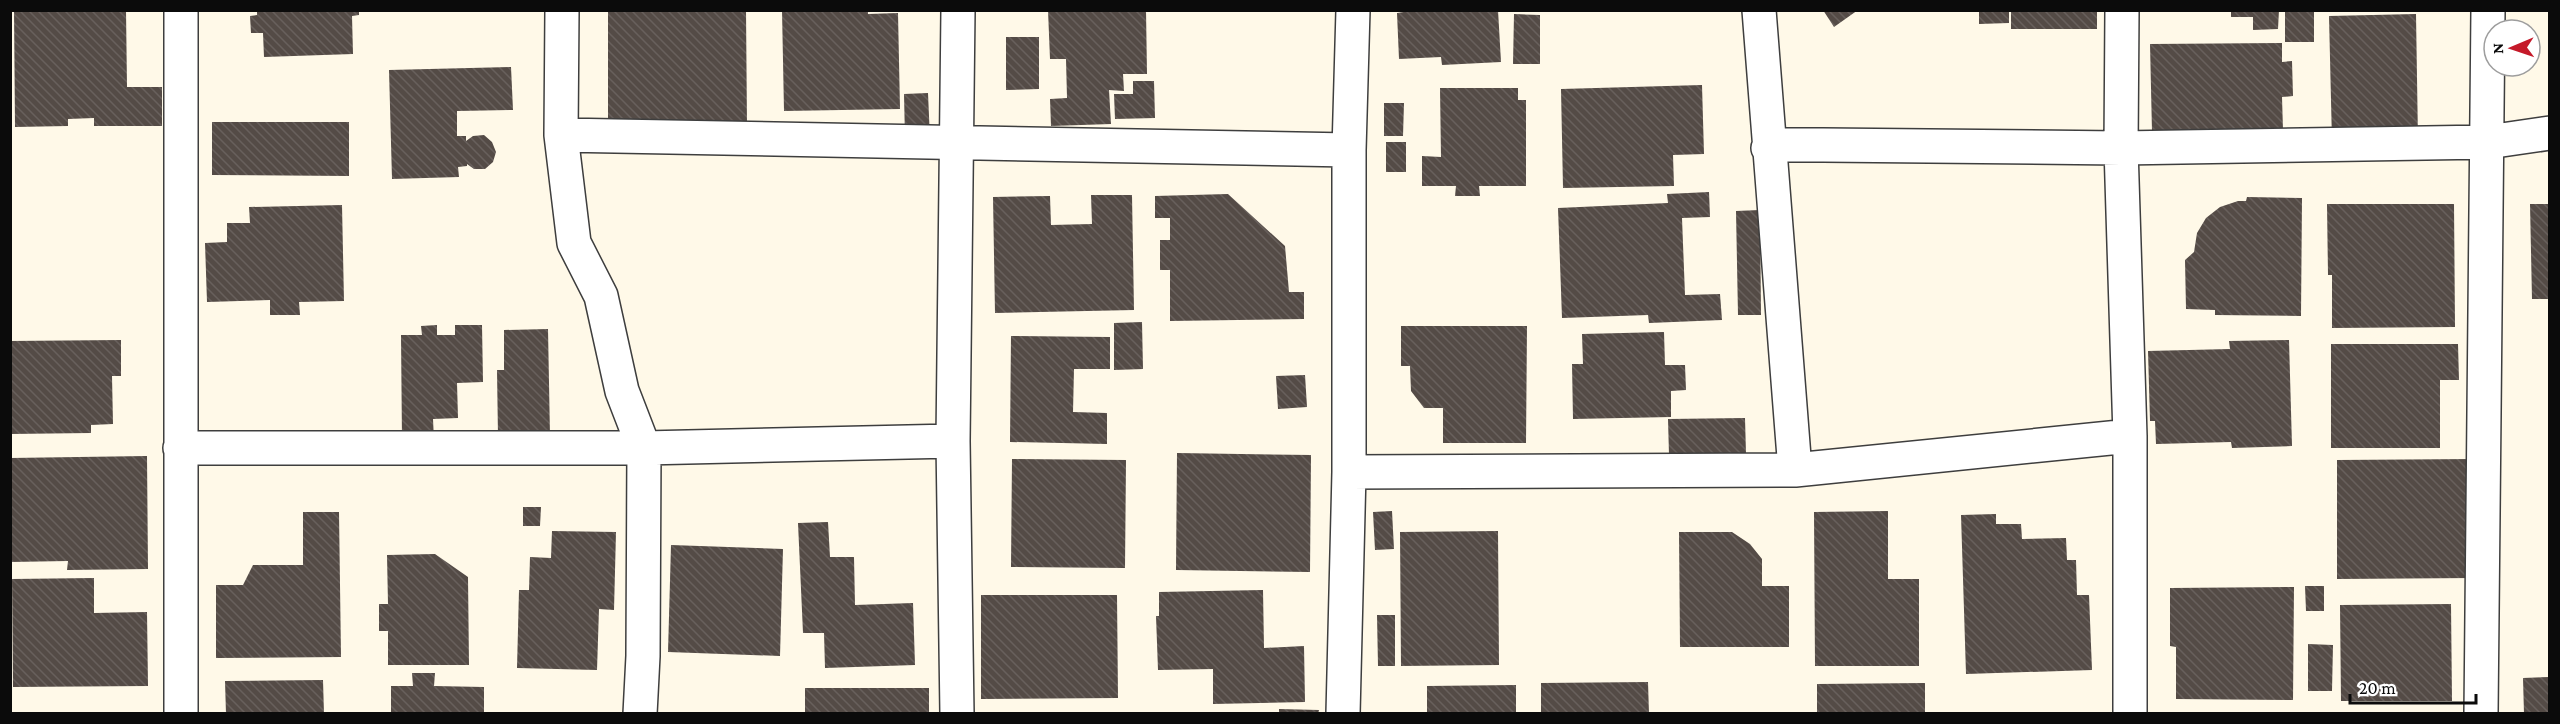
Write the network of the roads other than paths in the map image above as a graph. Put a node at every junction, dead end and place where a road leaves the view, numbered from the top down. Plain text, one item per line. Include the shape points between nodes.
1 (181, 10) edge
2 (562, 10) edge
3 (958, 10) edge
4 (1353, 10) edge
5 (1759, 10) edge
6 (2122, 10) edge
7 (2488, 10) edge
8 (2550, 133) edge
9 (561, 135) junction
10 (2488, 142) junction
11 (958, 143) junction
12 (1768, 148) junction
13 (2121, 148) junction
14 (1349, 150) junction
15 (2130, 436) junction
16 (953, 441) junction
17 (180, 448) junction
18 (644, 448) junction
19 (1795, 470) junction
20 (1349, 472) junction
21 (181, 714) edge
22 (640, 714) edge
23 (957, 714) edge
24 (1343, 714) edge
25 (2130, 714) edge
26 (2481, 714) edge

1 - 17 street
2 - 9 street
3 - 11 street
4 - 14 street
5 - 12 street
6 - 13 street
7 - 10 street
8 - 10 street
9 - 11 street
9 - 18 street via 574,243 601,296 622,391
10 - 13 street
10 - 26 street
11 - 14 street
11 - 16 street
12 - 13 street via 1811,145
12 - 19 street
13 - 15 street
14 - 20 street
15 - 19 street
15 - 25 street
16 - 18 street
16 - 23 street
17 - 18 street
17 - 21 street
18 - 22 street
19 - 20 street
20 - 24 street

